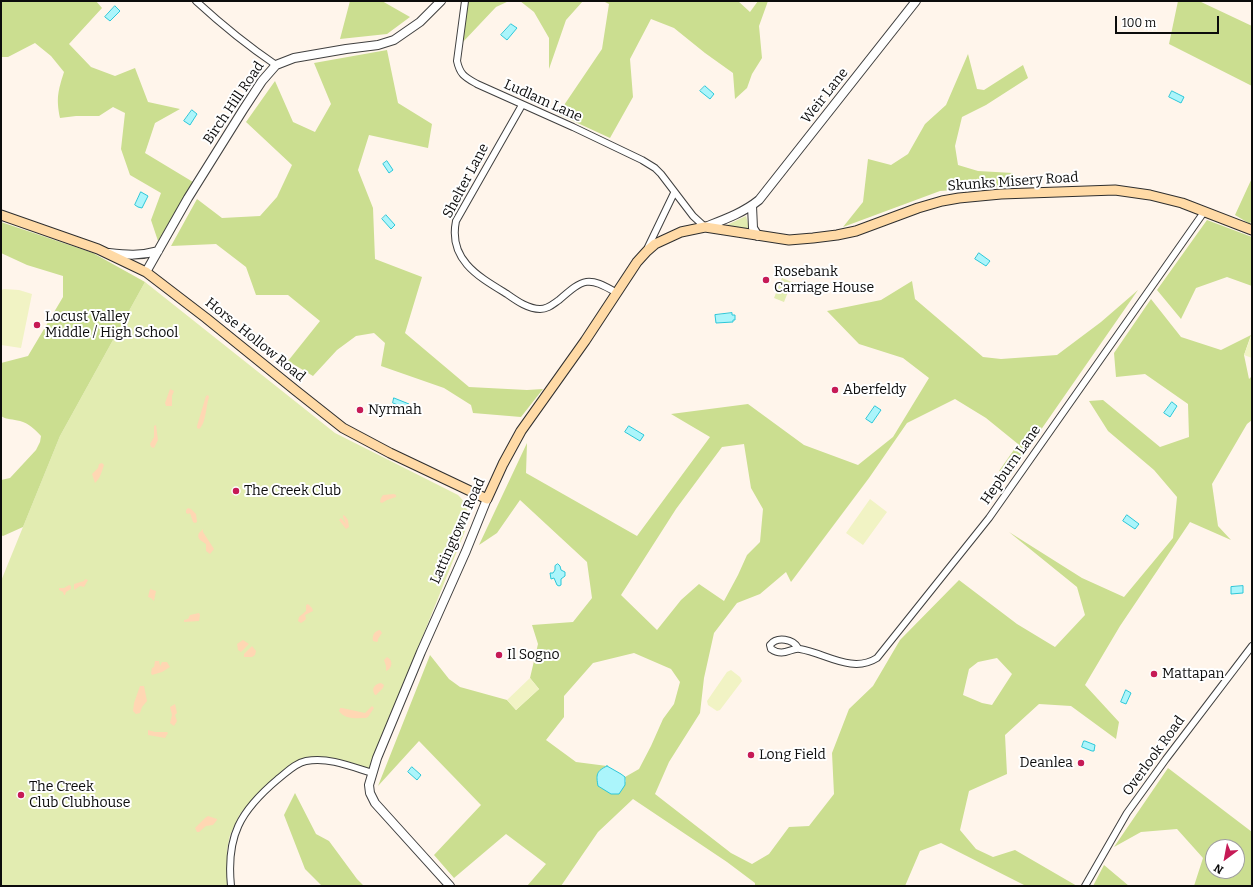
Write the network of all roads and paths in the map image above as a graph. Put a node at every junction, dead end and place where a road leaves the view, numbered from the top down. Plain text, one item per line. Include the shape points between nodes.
1 (196, 1) edge
2 (442, 1) edge
3 (465, 1) edge
4 (916, 1) edge
5 (276, 65) junction
6 (522, 105) junction
7 (674, 193) junction
8 (752, 206) junction
9 (1204, 212) junction
10 (1, 215) edge
11 (705, 228) junction
12 (1252, 230) edge
13 (758, 236) junction
14 (158, 251) junction
15 (647, 251) junction
16 (105, 252) junction
17 (146, 272) junction
18 (617, 293) junction
19 (487, 499) junction
20 (1252, 646) edge
21 (798, 648) dead end
22 (372, 773) junction
23 (231, 886) edge
24 (450, 886) edge
25 (1085, 886) edge

1 - 5 street via 259,54
2 - 5 street, Birch Hill Road via 420,22 394,40 378,45 294,58
3 - 6 street, Ludlam Lane via 457,61 459,70 464,77
4 - 8 street, Weir Lane via 776,180
5 - 14 street, Birch Hill Road via 262,80
6 - 7 street, Ludlam Lane via 645,162 661,174
6 - 18 street, Shelter Lane via 456,221 454,239 458,252 481,278 533,308 549,307 586,282 601,284
7 - 11 street, Ludlam Lane
7 - 15 street
8 - 11 street, Weir Lane
8 - 13 street via 753,228
9 - 12 main road, Skunks Misery Road
9 - 13 main road, Skunks Misery Road via 1150,195 1115,190 1001,194 942,201 856,231 837,235 789,240
9 - 21 street, Hepburn Lane via 989,518 877,658 858,664 844,663
10 - 16 main road, Horse Hollow Road
11 - 13 main road, Skunks Misery Road
11 - 15 main road, Lattingtown Road via 670,236
14 - 16 street via 132,256
14 - 17 street, Birch Hill Road
15 - 18 main road, Lattingtown Road
16 - 17 main road, Horse Hollow Road
17 - 19 main road, Horse Hollow Road via 343,428
18 - 19 main road, Lattingtown Road via 521,431
19 - 22 street, Lattingtown Road
20 - 25 street, Overlook Road via 1127,813
22 - 23 street via 337,762 318,760 304,761 294,766 259,797 242,818 233,837 230,857
22 - 24 street, Lattingtown Road via 369,784 375,803

